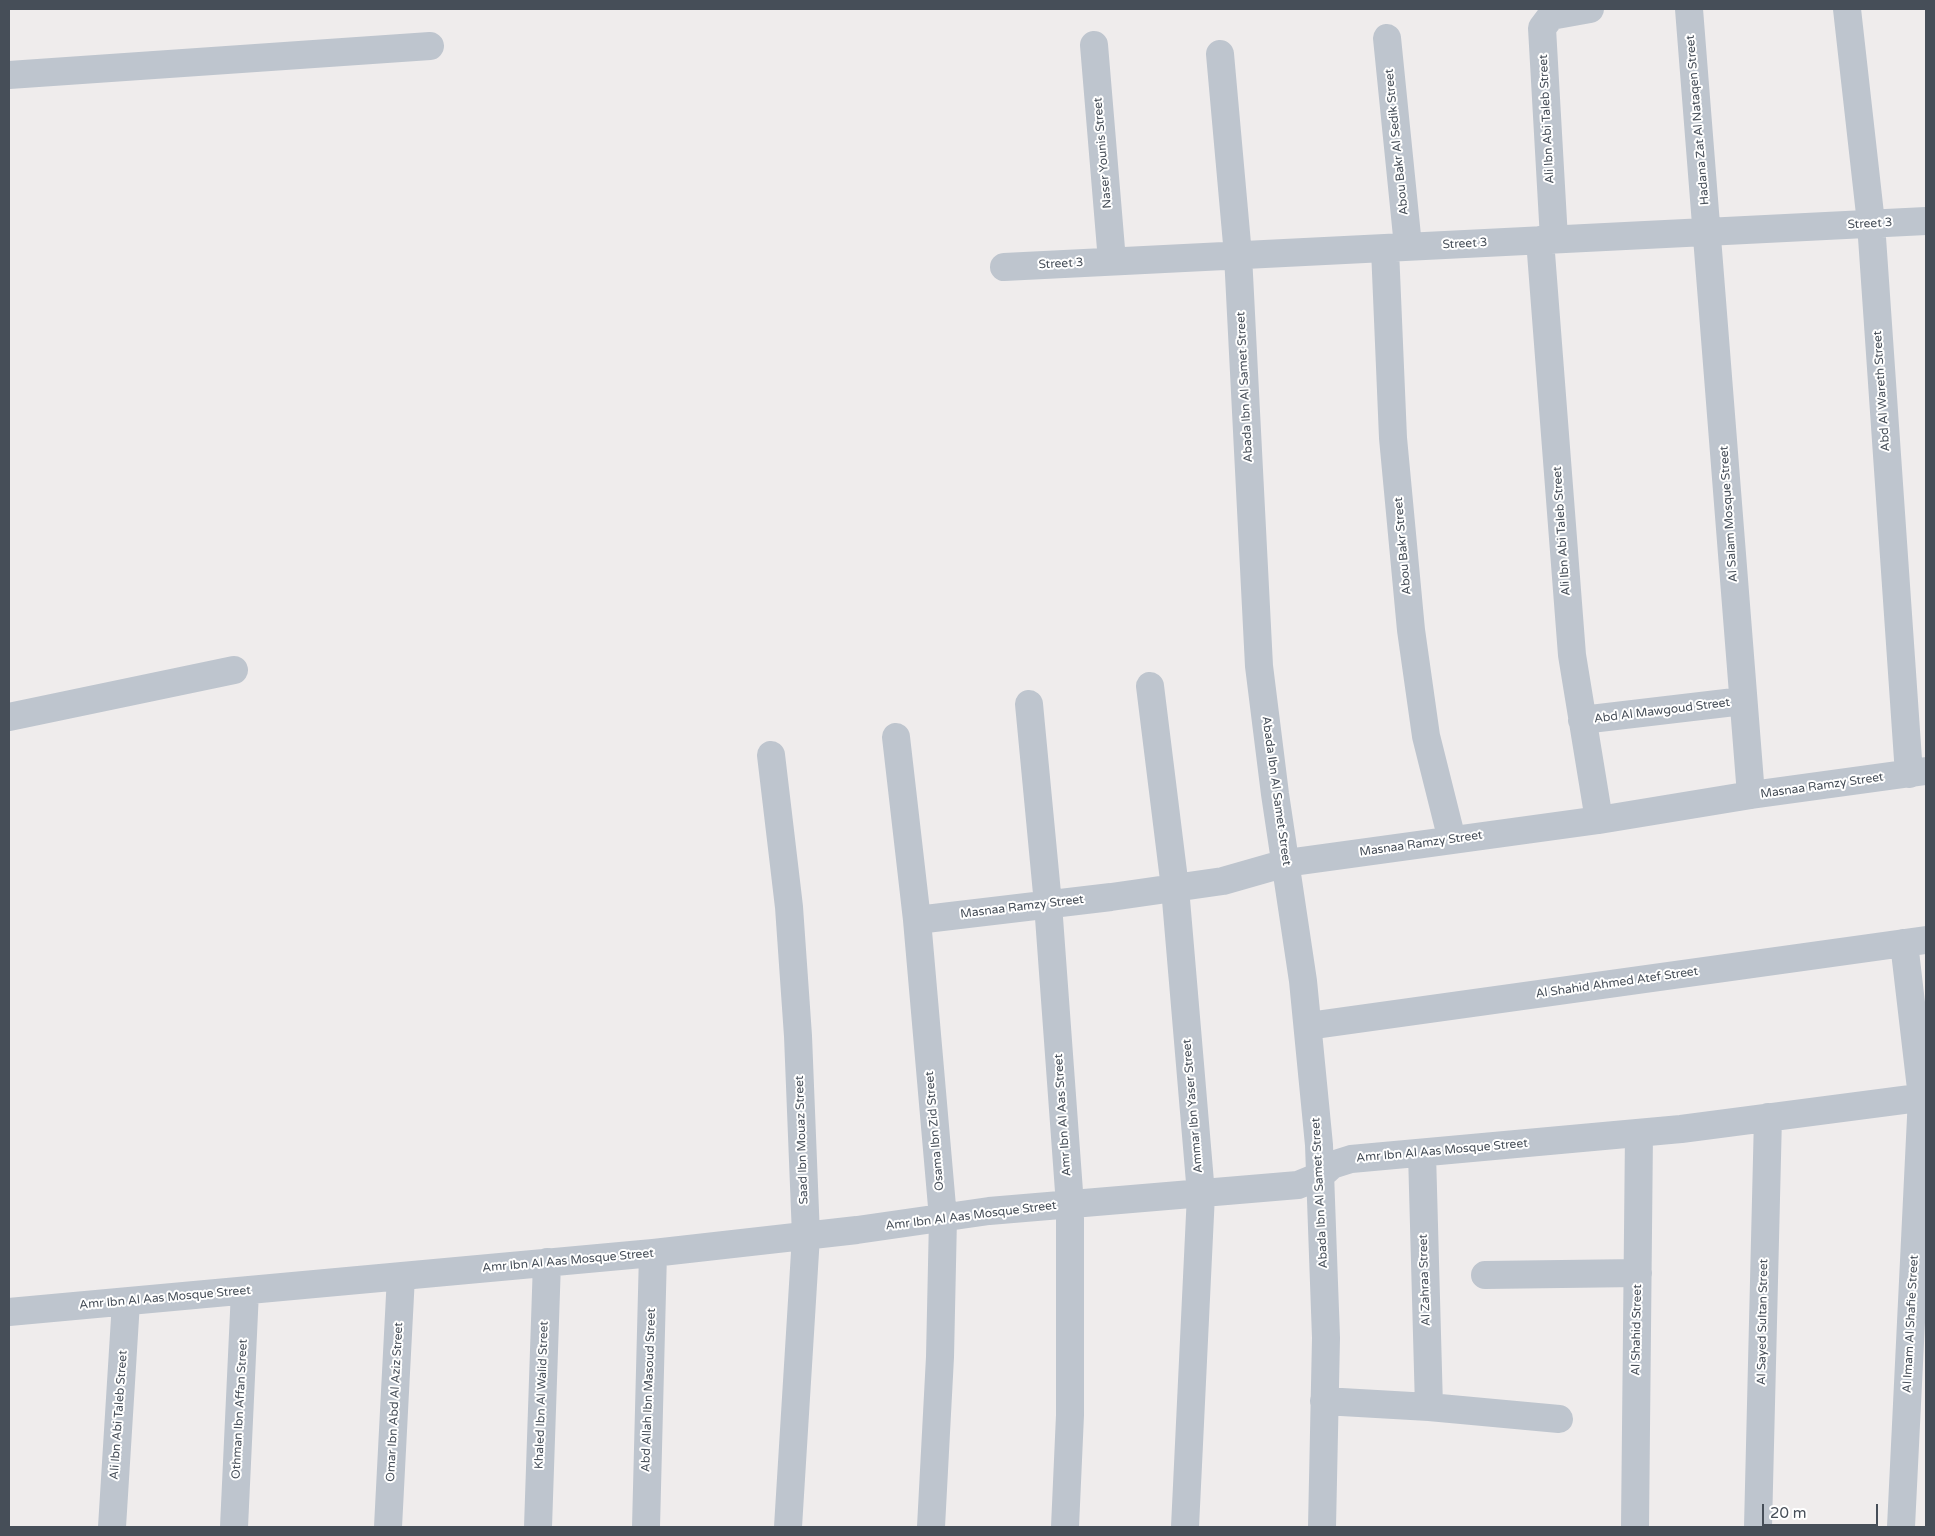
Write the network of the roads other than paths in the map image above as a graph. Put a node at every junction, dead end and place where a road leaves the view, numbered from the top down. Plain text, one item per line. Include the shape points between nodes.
1 (1590, 9) edge
2 (1689, 9) edge
3 (1847, 9) edge
4 (1387, 38) dead end
5 (1094, 45) dead end
6 (430, 46) dead end
7 (1220, 54) dead end
8 (9, 75) edge
9 (1926, 221) edge
10 (1871, 224) junction
11 (1706, 232) junction
12 (1547, 240) junction
13 (1396, 248) junction
14 (1238, 255) junction
15 (1112, 261) junction
16 (1004, 267) dead end
17 (234, 670) dead end
18 (1150, 686) dead end
19 (1743, 701) junction
20 (1030, 704) dead end
21 (9, 717) edge
22 (1582, 720) junction
23 (896, 737) dead end
24 (771, 755) dead end
25 (1918, 772) edge
26 (1751, 795) junction
27 (1599, 820) junction
28 (1452, 840) junction
29 (1286, 863) junction
30 (1175, 888) junction
31 (1048, 904) junction
32 (917, 920) junction
33 (1915, 941) edge
34 (1308, 1026) junction
35 (1924, 1097) edge
36 (1768, 1117) junction
37 (1640, 1133) junction
38 (1422, 1153) junction
39 (1320, 1176) junction
40 (1201, 1194) junction
41 (1070, 1204) junction
42 (943, 1218) junction
43 (806, 1236) junction
44 (653, 1253) junction
45 (547, 1262) junction
46 (1638, 1273) junction
47 (1485, 1275) dead end
48 (401, 1276) junction
49 (245, 1291) junction
50 (126, 1302) junction
51 (9, 1312) edge
52 (1324, 1400) junction
53 (1429, 1407) junction
54 (1558, 1419) dead end
55 (112, 1527) edge
56 (234, 1527) edge
57 (388, 1527) edge
58 (538, 1527) edge
59 (646, 1527) edge
60 (788, 1527) edge
61 (931, 1527) edge
62 (1065, 1527) edge
63 (1185, 1527) edge
64 (1322, 1527) edge
65 (1635, 1527) edge
66 (1758, 1527) edge
67 (1901, 1527) edge

1 - 12 street, Ali Ibn Abi Taleb Street via 1551,16 1542,28
2 - 11 street, Hadana Zat Al Nataqen Street
3 - 10 street, Abd Al Wareth Street
4 - 13 street, Abou Bakr Al Sedik Street
5 - 15 street, Naser Younis Street
6 - 8 street
7 - 14 street, Abada Ibn Al Samet Street
9 - 10 street, Street 3
10 - 11 street, Street 3
10 - 25 street, Abd Al Wareth Street
11 - 12 street, Street 3
11 - 19 street, Al Salam Mosque Street
12 - 13 street, Street 3
12 - 22 street, Ali Ibn Abi Taleb Street via 1572,655
13 - 14 street, Street 3
13 - 28 street, Abou Bakr Street via 1393,438 1411,630 1426,736
14 - 15 street, Street 3
14 - 29 street, Abada Ibn Al Samet Street via 1259,666
15 - 16 street, Street 3
17 - 21 street
18 - 30 street, Ammar Ibn Yaser Street
19 - 22 street, Abd Al Mawgoud Street
19 - 26 street, Al Salam Mosque Street
20 - 31 street, Amr Ibn Al Aas Street
22 - 27 street, Ali Ibn Abi Taleb Street
23 - 32 street, Osama Ibn Zid Street
24 - 43 street, Saad Ibn Mouaz Street via 790,907
25 - 26 street, Masnaa Ramzy Street
26 - 27 street, Masnaa Ramzy Street
27 - 28 street, Masnaa Ramzy Street
28 - 29 street, Masnaa Ramzy Street
29 - 30 street, Masnaa Ramzy Street via 1223,881
29 - 34 street, Abada Ibn Al Samet Street
30 - 31 street, Masnaa Ramzy Street
30 - 40 street, Ammar Ibn Yaser Street
31 - 32 street, Masnaa Ramzy Street
31 - 41 street, Amr Ibn Al Aas Street
32 - 42 street, Osama Ibn Zid Street
33 - 34 street, Al Shahid Ahmed Atef Street
33 - 35 street, Al Imam Al Shafie Street
34 - 39 street, Abada Ibn Al Samet Street
35 - 36 street, Amr Ibn Al Aas Mosque Street
35 - 67 street, Al Imam Al Shafie Street
36 - 37 street, Amr Ibn Al Aas Mosque Street
36 - 66 street, Al Sayed Sultan Street
37 - 38 street, Amr Ibn Al Aas Mosque Street
37 - 46 street, Al Shahid Street
38 - 39 street, Amr Ibn Al Aas Mosque Street via 1351,1159 1332,1165
38 - 53 street, Al Zahraa Street
39 - 40 street, Amr Ibn Al Aas Mosque Street via 1298,1186
39 - 52 street, Abada Ibn Al Samet Street via 1326,1338
40 - 41 street, Amr Ibn Al Aas Mosque Street
40 - 63 street, Ammar Ibn Yaser Street
41 - 42 street, Amr Ibn Al Aas Mosque Street
41 - 62 street, Amr Ibn Al Aas Street via 1070,1415
42 - 43 street, Amr Ibn Al Aas Mosque Street
42 - 61 street, Osama Ibn Zid Street
43 - 44 street, Amr Ibn Al Aas Mosque Street
43 - 60 street, Saad Ibn Mouaz Street
44 - 45 street, Amr Ibn Al Aas Mosque Street
44 - 59 street, Abd Allah Ibn Masoud Street
45 - 48 street, Amr Ibn Al Aas Mosque Street
45 - 58 street, Khaled Ibn Al Walid Street
46 - 47 street
46 - 65 street, Al Shahid Street
48 - 49 street, Amr Ibn Al Aas Mosque Street
48 - 57 street, Omar Ibn Abd Al Aziz Street
49 - 50 street, Amr Ibn Al Aas Mosque Street
49 - 56 street, Othman Ibn Affan Street
50 - 51 street, Amr Ibn Al Aas Mosque Street
50 - 55 street, Ali Ibn Abi Taleb Street
52 - 53 street
52 - 64 street, Abada Ibn Al Samet Street
53 - 54 street

